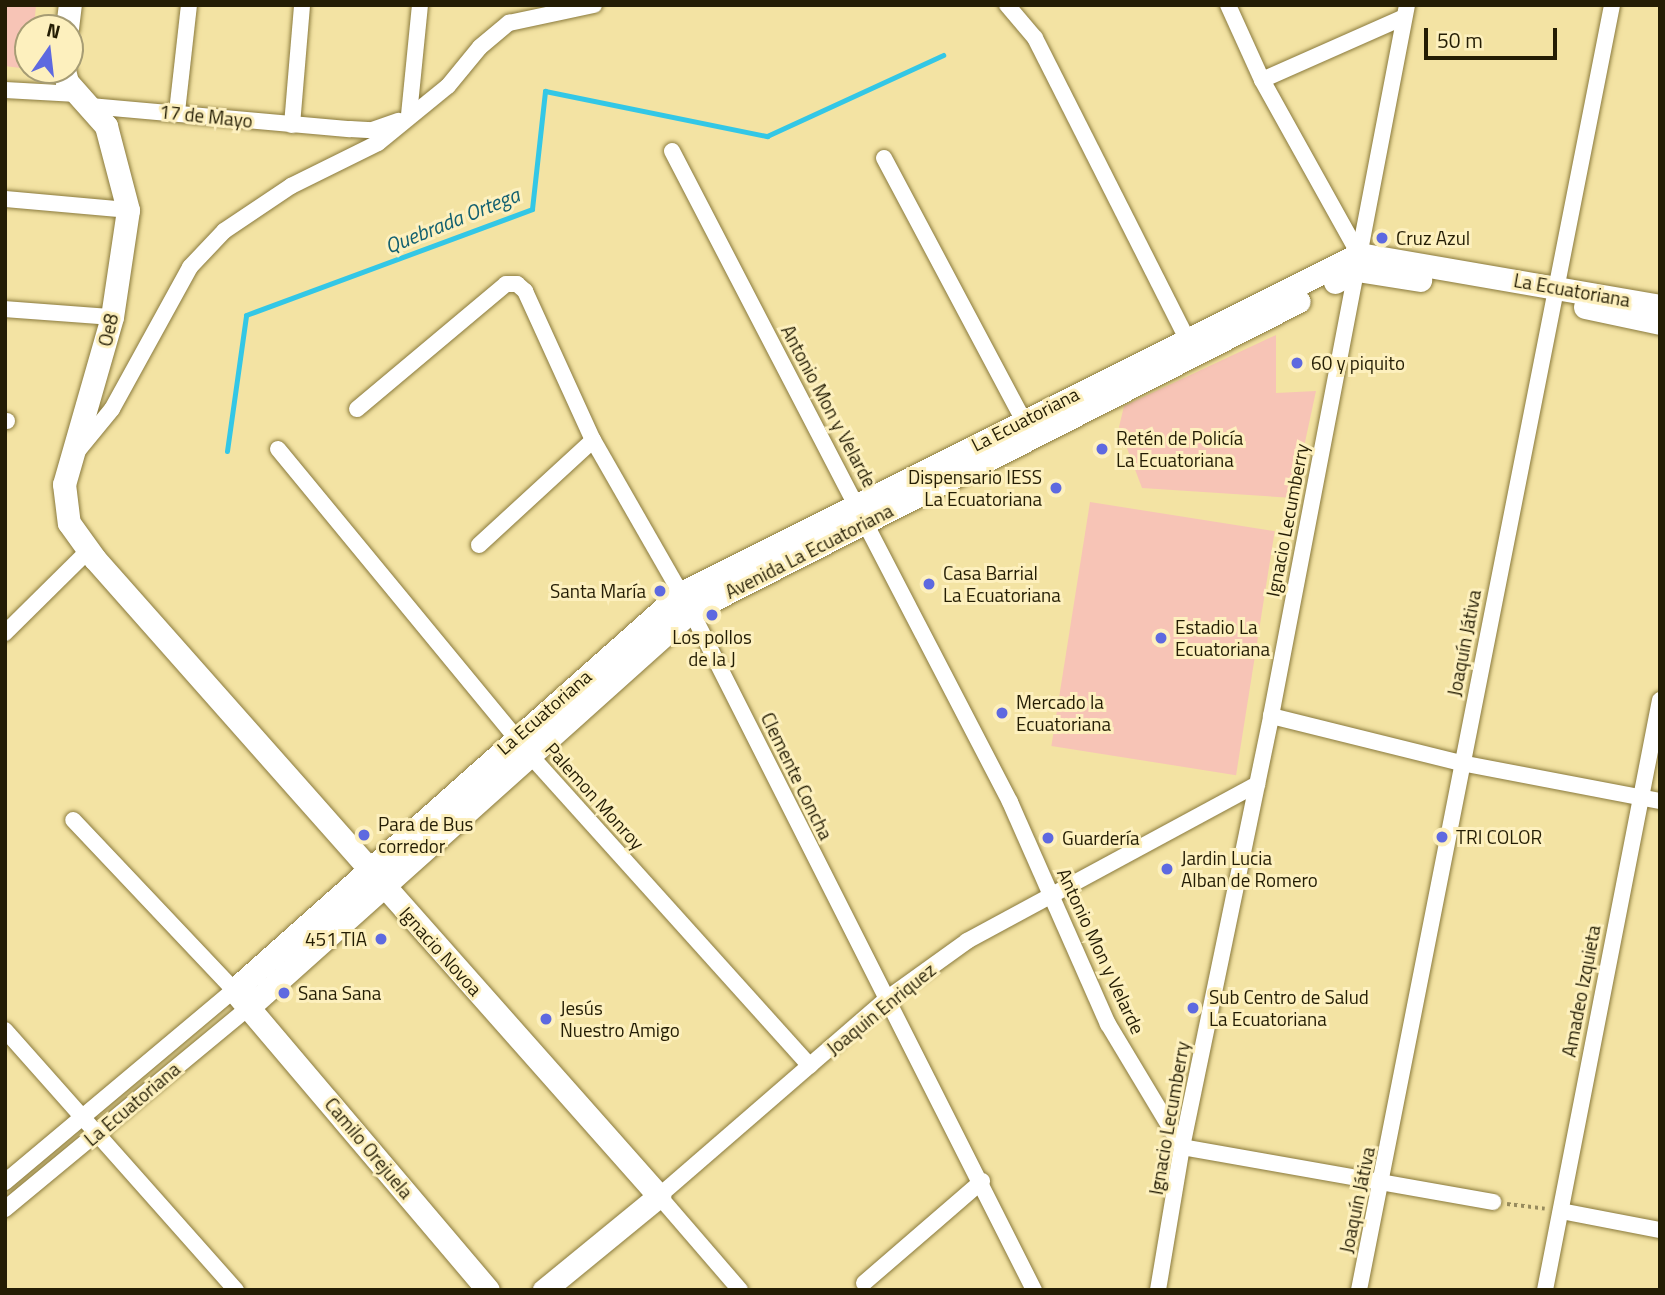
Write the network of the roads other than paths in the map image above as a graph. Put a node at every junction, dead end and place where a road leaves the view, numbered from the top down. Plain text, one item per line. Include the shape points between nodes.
1 (189, 5) edge
2 (302, 5) edge
3 (420, 5) edge
4 (594, 5) edge
5 (1007, 5) edge
6 (1228, 5) edge
7 (1612, 5) edge
8 (1406, 11) edge
9 (1262, 80) junction
10 (73, 84) edge
11 (5, 90) edge
12 (83, 100) junction
13 (177, 112) junction
14 (409, 115) junction
15 (292, 125) junction
16 (672, 151) dead end
17 (884, 158) dead end
18 (5, 199) edge
19 (128, 210) junction
20 (1358, 262) junction
21 (1555, 293) junction
22 (1660, 306) edge
23 (5, 309) edge
24 (112, 317) junction
25 (1660, 323) edge
26 (1191, 347) junction
27 (356, 410) dead end
28 (1023, 419) junction
29 (593, 440) junction
30 (278, 449) dead end
31 (75, 454) junction
32 (860, 514) junction
33 (479, 545) dead end
34 (91, 555) junction
35 (686, 602) junction
36 (142, 613) joint
37 (5, 633) edge
38 (1660, 701) edge
39 (1271, 716) junction
40 (515, 737) junction
41 (530, 755) junction
42 (1461, 763) junction
43 (1256, 784) junction
44 (1640, 797) junction
45 (1660, 801) edge
46 (73, 820) dead end
47 (376, 879) junction
48 (1052, 895) junction
49 (242, 998) junction
50 (885, 1000) junction
51 (5, 1030) edge
52 (810, 1066) junction
53 (85, 1116) junction
54 (99, 1131) junction
55 (1182, 1147) junction
56 (982, 1181) junction
57 (5, 1182) edge
58 (1383, 1183) junction
59 (659, 1196) junction
60 (1493, 1202) road end
61 (5, 1209) edge
62 (1561, 1211) junction
63 (1660, 1230) edge
64 (864, 1283) dead end
65 (236, 1290) edge
66 (488, 1290) edge
67 (544, 1290) edge
68 (740, 1290) edge
69 (1034, 1290) edge
70 (1158, 1290) edge
71 (1359, 1290) edge
72 (1545, 1290) edge

1 - 13 street
2 - 15 street
3 - 14 street
4 - 14 street via 509,23 480,47 449,86
5 - 26 street via 1035,38
6 - 9 street
7 - 21 street, Joaquín Játiva
8 - 9 street
8 - 20 street, Ignacio Lecumberry
9 - 20 street
10 - 12 street, Oe8
11 - 12 street, 17 de Mayo
12 - 13 street, 17 de Mayo
12 - 19 street, Oe8 via 115,148
13 - 15 street, 17 de Mayo
14 - 15 street, 17 de Mayo via 372,130
14 - 31 street via 378,143 291,186 225,231 190,267 112,409
16 - 32 street, Antonio Mon y Velarde
17 - 28 street
18 - 19 street
19 - 24 street, Oe8
20 - 21 street
20 - 26 street, Avenida La Ecuatoriana
20 - 39 street, Ignacio Lecumberry
21 - 22 street, La Ecuatoriana
21 - 25 street
21 - 42 street, Joaquín Játiva
23 - 24 street
24 - 31 street, Oe8
26 - 28 street, La Ecuatoriana
26 - 32 street, Avenida La Ecuatoriana
27 - 29 street, Clemente Concha via 506,284 517,284 525,291
28 - 32 street, La Ecuatoriana
29 - 33 street
29 - 35 street, Clemente Concha
30 - 40 street, Palemon Monroy
31 - 34 street, Oe8 via 64,484 64,506 69,523
32 - 35 street, Avenida La Ecuatoriana
32 - 48 street, Antonio Mon y Velarde via 1010,802
34 - 36 street, Oe8
34 - 37 street
35 - 40 street, La Ecuatoriana
35 - 41 street, Avenida La Ecuatoriana
35 - 50 street, Clemente Concha
36 - 47 street, Ignacio Novoa
38 - 44 street, Amadeo Izquieta
39 - 42 street
39 - 43 street, Ignacio Lecumberry
40 - 41 street, Palemon Monroy
40 - 47 street, La Ecuatoriana
41 - 47 street, Avenida La Ecuatoriana
41 - 52 street, Palemon Monroy
42 - 44 street
42 - 58 street, Joaquín Játiva
43 - 48 street, Joaquin Enriquez
43 - 55 street, Ignacio Lecumberry
44 - 45 street
44 - 62 street, Amadeo Izquieta
46 - 49 street
47 - 49 street, La Ecuatoriana
47 - 59 street, Ignacio Novoa
48 - 50 street, Joaquin Enriquez via 967,941
48 - 55 street, Antonio Mon y Velarde via 1108,1024
49 - 53 street
49 - 54 street, La Ecuatoriana
49 - 66 street, Camilo Orejuela
50 - 52 street, Joaquin Enriquez
50 - 56 street, Clemente Concha
51 - 53 street
52 - 59 street, Joaquin Enriquez
53 - 54 street
53 - 57 street
54 - 61 street, La Ecuatoriana
54 - 65 street
55 - 58 street
55 - 70 street, Ignacio Lecumberry
56 - 64 street
56 - 69 street, Clemente Concha
58 - 60 street
58 - 71 street, Joaquín Játiva
59 - 67 street, Joaquin Enriquez
59 - 68 street, Ignacio Novoa
62 - 63 street
62 - 72 street, Amadeo Izquieta

